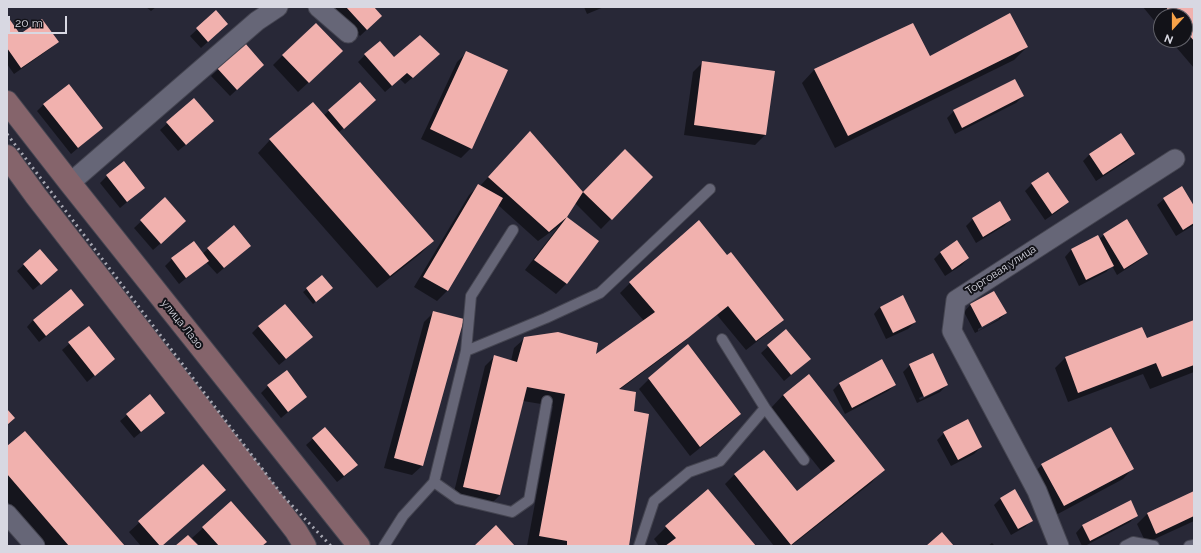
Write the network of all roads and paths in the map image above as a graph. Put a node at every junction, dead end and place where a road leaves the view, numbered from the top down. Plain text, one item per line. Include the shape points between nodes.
1 (278, 7) edge
2 (318, 7) edge
3 (255, 14) edge
4 (348, 33) dead end
5 (7, 102) edge
6 (1175, 159) dead end
7 (10, 166) edge
8 (70, 183) junction
9 (710, 189) dead end
10 (513, 230) dead end
11 (722, 339) dead end
12 (466, 351) junction
13 (547, 400) dead end
14 (765, 408) junction
15 (804, 460) dead end
16 (434, 482) junction
17 (7, 514) edge
18 (1131, 545) edge
19 (1194, 545) edge
20 (36, 546) edge
21 (305, 546) edge
22 (359, 546) edge
23 (384, 546) edge
24 (639, 546) edge
25 (1059, 546) edge
26 (1154, 546) edge
27 (1189, 546) edge

1 - 3 street
2 - 4 street
3 - 8 street
5 - 8 main road, улица Лазо
6 - 25 street, Торговая улица via 956,300 952,331 1037,491
7 - 21 main road via 51,215
8 - 22 main road, улица Лазо
9 - 12 lane via 600,293
10 - 12 lane via 471,296
11 - 14 lane
12 - 16 lane
13 - 16 lane via 529,500 512,512 458,499
14 - 15 lane
14 - 24 lane via 720,461 689,472 654,501
16 - 23 lane via 403,516
17 - 20 street
18 - 26 lane
19 - 27 lane

